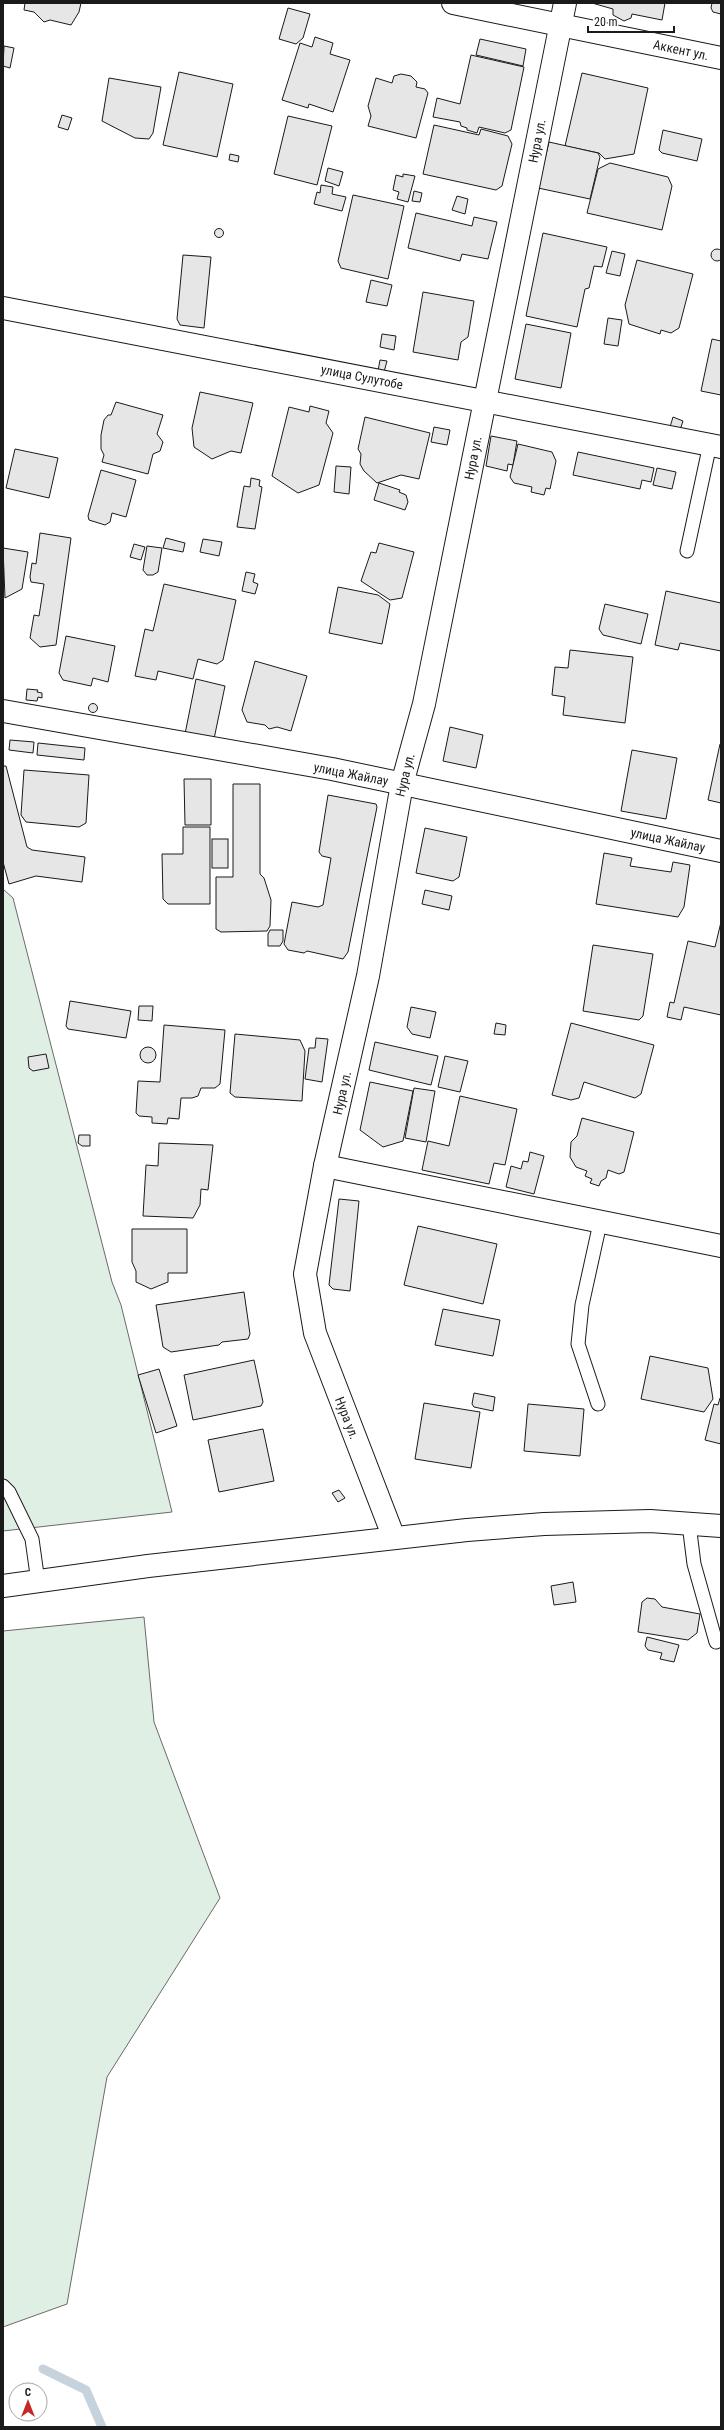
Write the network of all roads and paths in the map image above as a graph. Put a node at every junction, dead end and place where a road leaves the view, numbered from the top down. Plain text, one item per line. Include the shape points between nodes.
1 (453, 3) edge
2 (564, 3) edge
3 (560, 24) junction
4 (721, 58) edge
5 (3, 308) edge
6 (485, 402) junction
7 (715, 445) edge
8 (686, 551) dead end
9 (3, 711) edge
10 (402, 784) junction
11 (721, 851) edge
12 (325, 1166) junction
13 (600, 1223) junction
14 (721, 1246) edge
15 (598, 1404) dead end
16 (3, 1486) edge
17 (689, 1524) junction
18 (721, 1526) edge
19 (394, 1538) junction
20 (38, 1582) junction
21 (3, 1586) edge
22 (716, 1642) dead end

1 - 3 street, Аккент ул.
2 - 3 street, Нура ул.
3 - 4 street, Аккент ул.
3 - 6 street, Нура ул.
5 - 6 street, улица Сулутобе
6 - 7 street, улица Сулутобе
6 - 10 street, Нура ул. via 424,704
7 - 8 lane
9 - 10 street, улица Жайлау via 332,769
10 - 11 street, улица Жайлау
10 - 12 street, Нура ул. via 368,976
12 - 13 street
12 - 19 street, Нура ул. via 305,1274 315,1333
13 - 14 street
13 - 15 lane via 582,1305 578,1344
16 - 20 lane via 9,1492 32,1539
17 - 18 street
17 - 19 street via 650,1521 544,1524
17 - 22 lane via 694,1564
19 - 20 street via 148,1566
20 - 21 street

